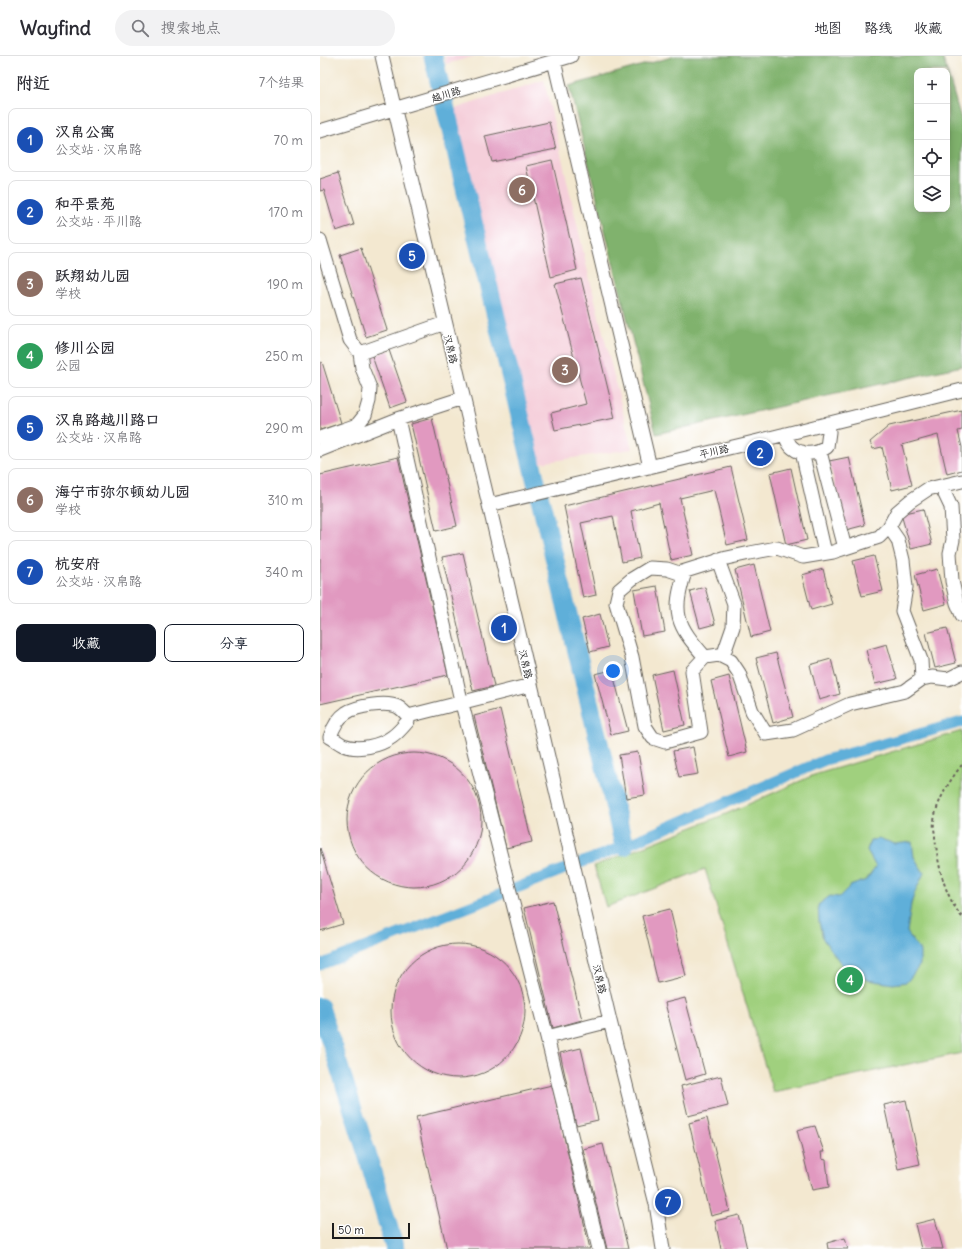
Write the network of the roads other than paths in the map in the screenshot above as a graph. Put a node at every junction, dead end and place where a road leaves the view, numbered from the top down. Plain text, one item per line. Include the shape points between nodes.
1 (382, 56) edge
2 (571, 56) edge
3 (554, 61) junction
4 (400, 108) junction
5 (320, 131) edge
6 (320, 240) edge
7 (445, 323) junction
8 (360, 353) junction
9 (962, 390) edge
10 (463, 398) junction
11 (398, 419) junction
12 (828, 423) junction
13 (786, 434) junction
14 (320, 438) edge
15 (320, 450) edge
16 (802, 452) junction
17 (820, 452) junction
18 (650, 466) junction
19 (962, 481) edge
20 (941, 486) junction
21 (495, 503) junction
22 (889, 527) junction
23 (845, 548) junction
24 (825, 553) junction
25 (718, 560) junction
26 (685, 572) junction
27 (962, 615) edge
28 (723, 656) junction
29 (705, 657) junction
30 (962, 672) edge
31 (922, 679) junction
32 (531, 685) junction
33 (462, 703) junction
34 (408, 716) junction
35 (325, 738) edge
36 (610, 1020) junction
37 (547, 1036) junction
38 (599, 1249) edge
39 (663, 1249) edge

1 - 4 street, 汉帛路
2 - 3 street, 越川路
3 - 4 street, 越川路
3 - 18 street
4 - 5 street, 越川路
4 - 7 street, 汉帛路
6 - 8 street via 350,340
7 - 8 street
7 - 10 street, 汉帛路
8 - 14 street via 362,368 370,388 365,415 357,425
9 - 12 street, 平川路
10 - 11 street
10 - 21 street, 汉帛路
11 - 15 street
11 - 33 street
12 - 13 street, 平川路
12 - 17 street via 830,432 827,447
13 - 16 street via 787,442 795,451
13 - 18 street, 平川路
16 - 17 street
16 - 24 street
17 - 23 street
18 - 21 street, 平川路
19 - 20 street
20 - 22 street via 928,490 910,501 898,512
20 - 27 street via 951,507 952,581
21 - 32 street, 汉帛路
22 - 23 street via 879,537
22 - 31 street via 898,540 903,560 906,587 902,611 921,660
23 - 24 street
24 - 25 street via 803,556 777,548
25 - 26 street
25 - 28 street via 734,604 733,626
26 - 29 street via 677,604 680,623
26 - 29 street via 679,574 667,569 650,568 619,590 616,603 632,657 645,726 653,738 665,742 701,732 692,671
28 - 29 street
28 - 31 street via 731,661 739,673 752,711 766,734 793,730 850,704 905,691
30 - 31 street via 948,679
32 - 33 street
32 - 36 street, 汉帛路
33 - 34 street
33 - 37 street
34 - 35 street via 408,722 400,730 376,745 359,748 344,746
34 - 35 street via 399,707 387,704 366,706 346,713
36 - 37 street
36 - 39 street, 汉帛路 via 656,1204
37 - 38 street

